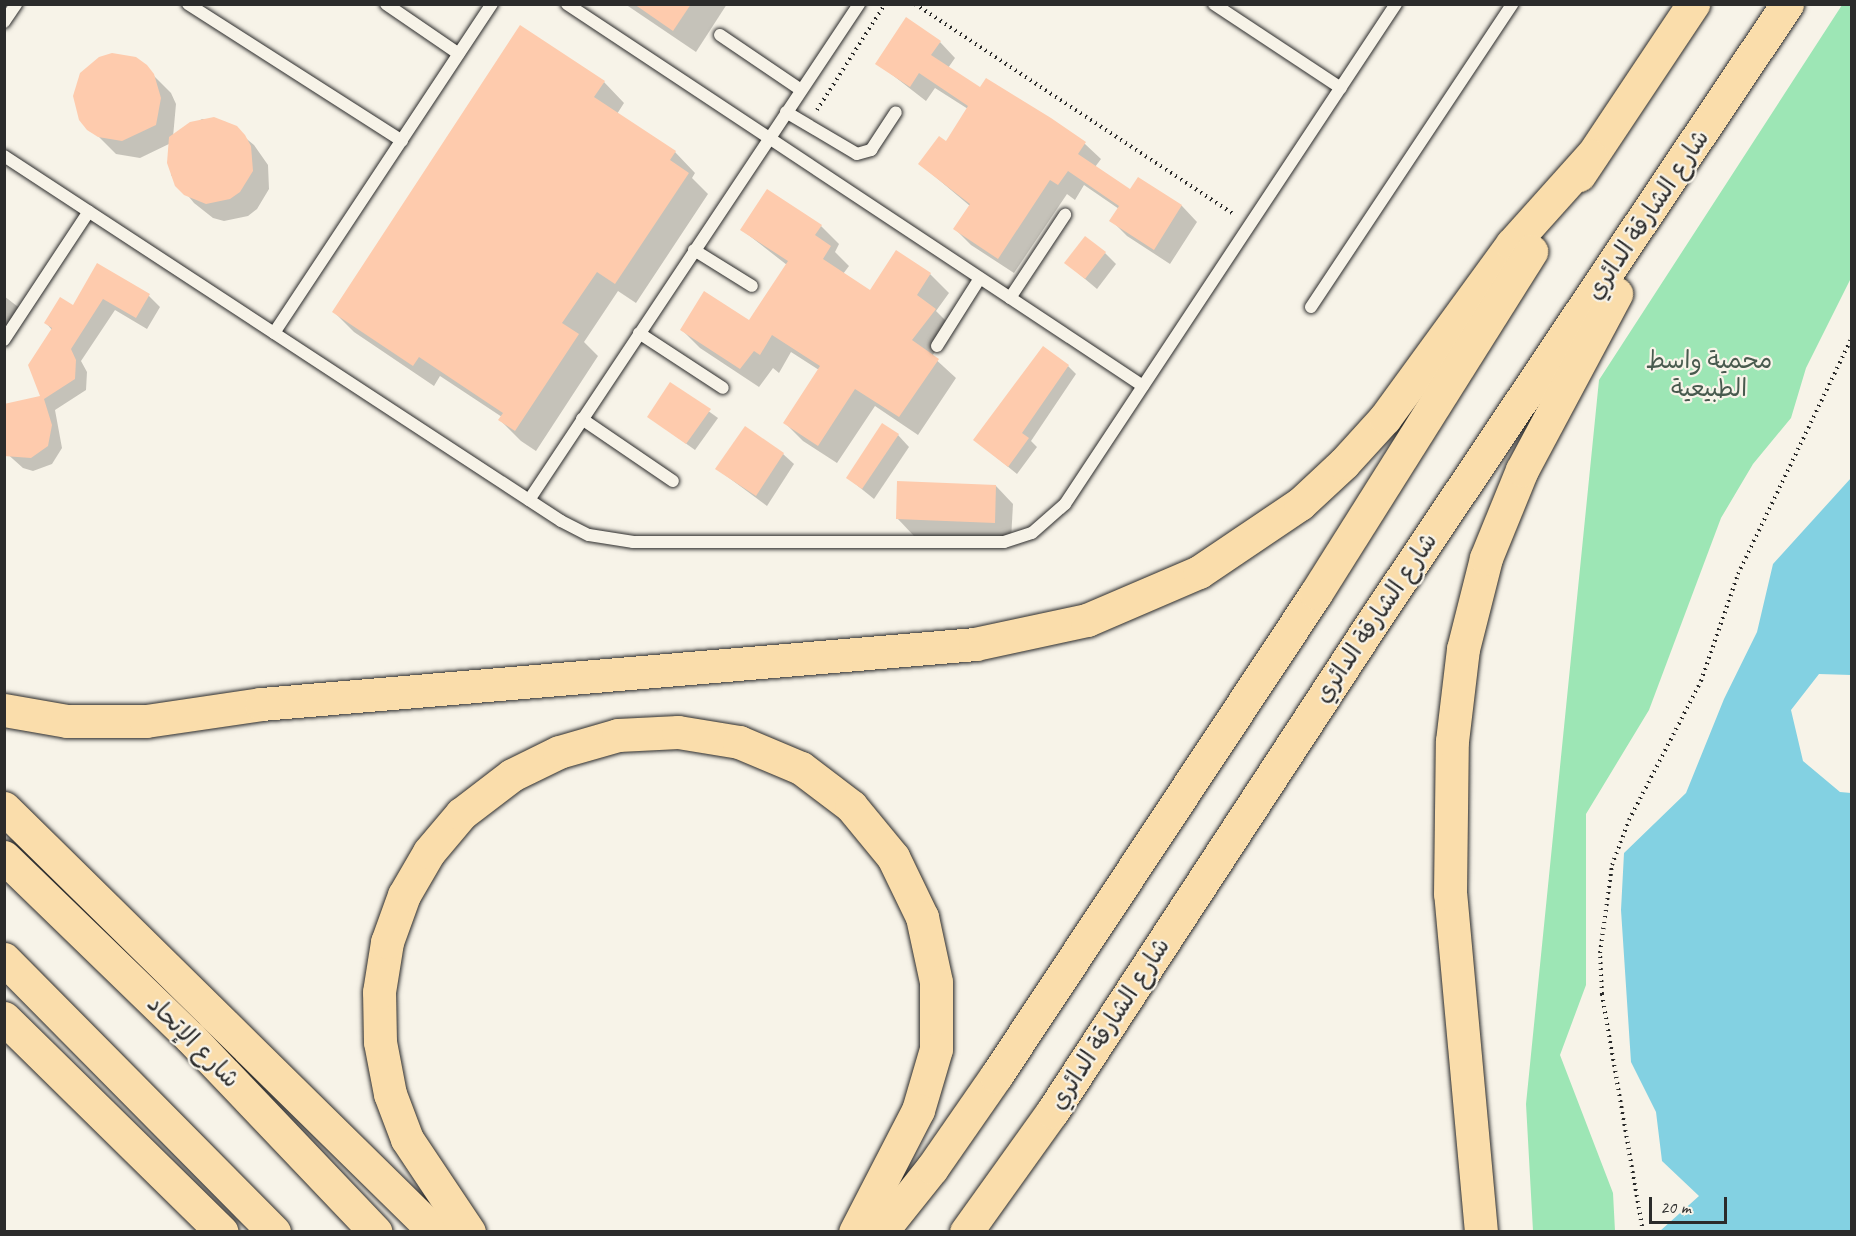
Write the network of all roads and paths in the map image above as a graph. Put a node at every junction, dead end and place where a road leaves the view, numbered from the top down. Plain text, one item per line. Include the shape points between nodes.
1 (16, 4) edge
2 (188, 4) edge
3 (386, 4) edge
4 (492, 4) edge
5 (567, 4) edge
6 (859, 4) edge
7 (885, 4) edge
8 (915, 4) edge
9 (1214, 4) edge
10 (1396, 4) edge
11 (1512, 4) edge
12 (1693, 4) edge
13 (1787, 4) edge
14 (4, 22) edge
15 (720, 35) dead end
16 (459, 54) junction
17 (1341, 88) junction
18 (801, 90) junction
19 (786, 112) junction
20 (896, 112) dead end
21 (806, 125) junction
22 (1705, 130) junction
23 (768, 138) junction
24 (402, 141) junction
25 (4, 156) edge
26 (1591, 156) junction
27 (89, 212) junction
28 (1065, 215) dead end
29 (1250, 225) junction
30 (694, 250) junction
31 (980, 278) junction
32 (752, 286) dead end
33 (1010, 298) junction
34 (1311, 307) dead end
35 (274, 333) junction
36 (639, 333) junction
37 (1851, 337) edge
38 (4, 340) edge
39 (937, 346) dead end
40 (1143, 386) junction
41 (723, 388) dead end
42 (582, 419) junction
43 (673, 482) dead end
44 (529, 500) junction
45 (4, 689) edge
46 (261, 704) junction
47 (4, 710) edge
48 (4, 808) edge
49 (4, 857) edge
50 (4, 959) edge
51 (4, 1018) edge
52 (222, 1232) edge
53 (274, 1232) edge
54 (376, 1232) edge
55 (435, 1232) edge
56 (469, 1232) edge
57 (855, 1232) edge
58 (881, 1232) edge
59 (966, 1232) edge
60 (1481, 1232) edge
61 (1643, 1232) edge

1 - 14 lane
2 - 24 lane
3 - 16 lane
4 - 16 lane
5 - 23 lane
6 - 18 lane
7 - 21 path
8 - 29 path
9 - 17 lane
10 - 17 lane
11 - 34 lane
12 - 26 main road
13 - 22 main road, شارع الشارقة الدائري
15 - 18 lane
16 - 24 lane
17 - 29 lane
18 - 19 lane
19 - 21 lane
19 - 23 lane
20 - 21 lane via 865,153 849,152
22 - 59 main road, شارع الشارقة الدائري via 1370,626 1052,1112
22 - 60 main road via 1522,470 1486,558 1463,649 1452,741 1450,894
23 - 30 lane
23 - 31 lane
24 - 35 lane
25 - 27 lane
26 - 46 main road via 1512,244 1385,418 1344,463 1300,504 1251,541 1144,599 1087,620 975,644
26 - 58 main road via 1310,603 968,1118
27 - 35 lane
27 - 38 lane
28 - 33 lane
29 - 40 lane
30 - 32 lane
30 - 36 lane
31 - 33 lane
31 - 39 lane
33 - 40 lane
35 - 44 lane
36 - 41 lane
36 - 42 lane
37 - 61 path via 1738,574 1701,681 1629,820 1612,865 1600,953 1602,994
40 - 44 lane via 1055,515 1032,533 1004,542 618,542 574,529
42 - 43 lane
42 - 44 lane
45 - 46 main road via 85,702
46 - 47 main road via 110,723
48 - 55 main road
49 - 54 main road, شارع الإتحاد via 190,1037
50 - 53 main road
51 - 52 main road
56 - 57 main road via 407,1139 390,1094 380,1042 379,992 387,942 404,895 429,852 461,814 512,775 559,752 618,735 678,732 739,742 801,768 851,806 893,857 922,917 936,982 936,1049 918,1110

